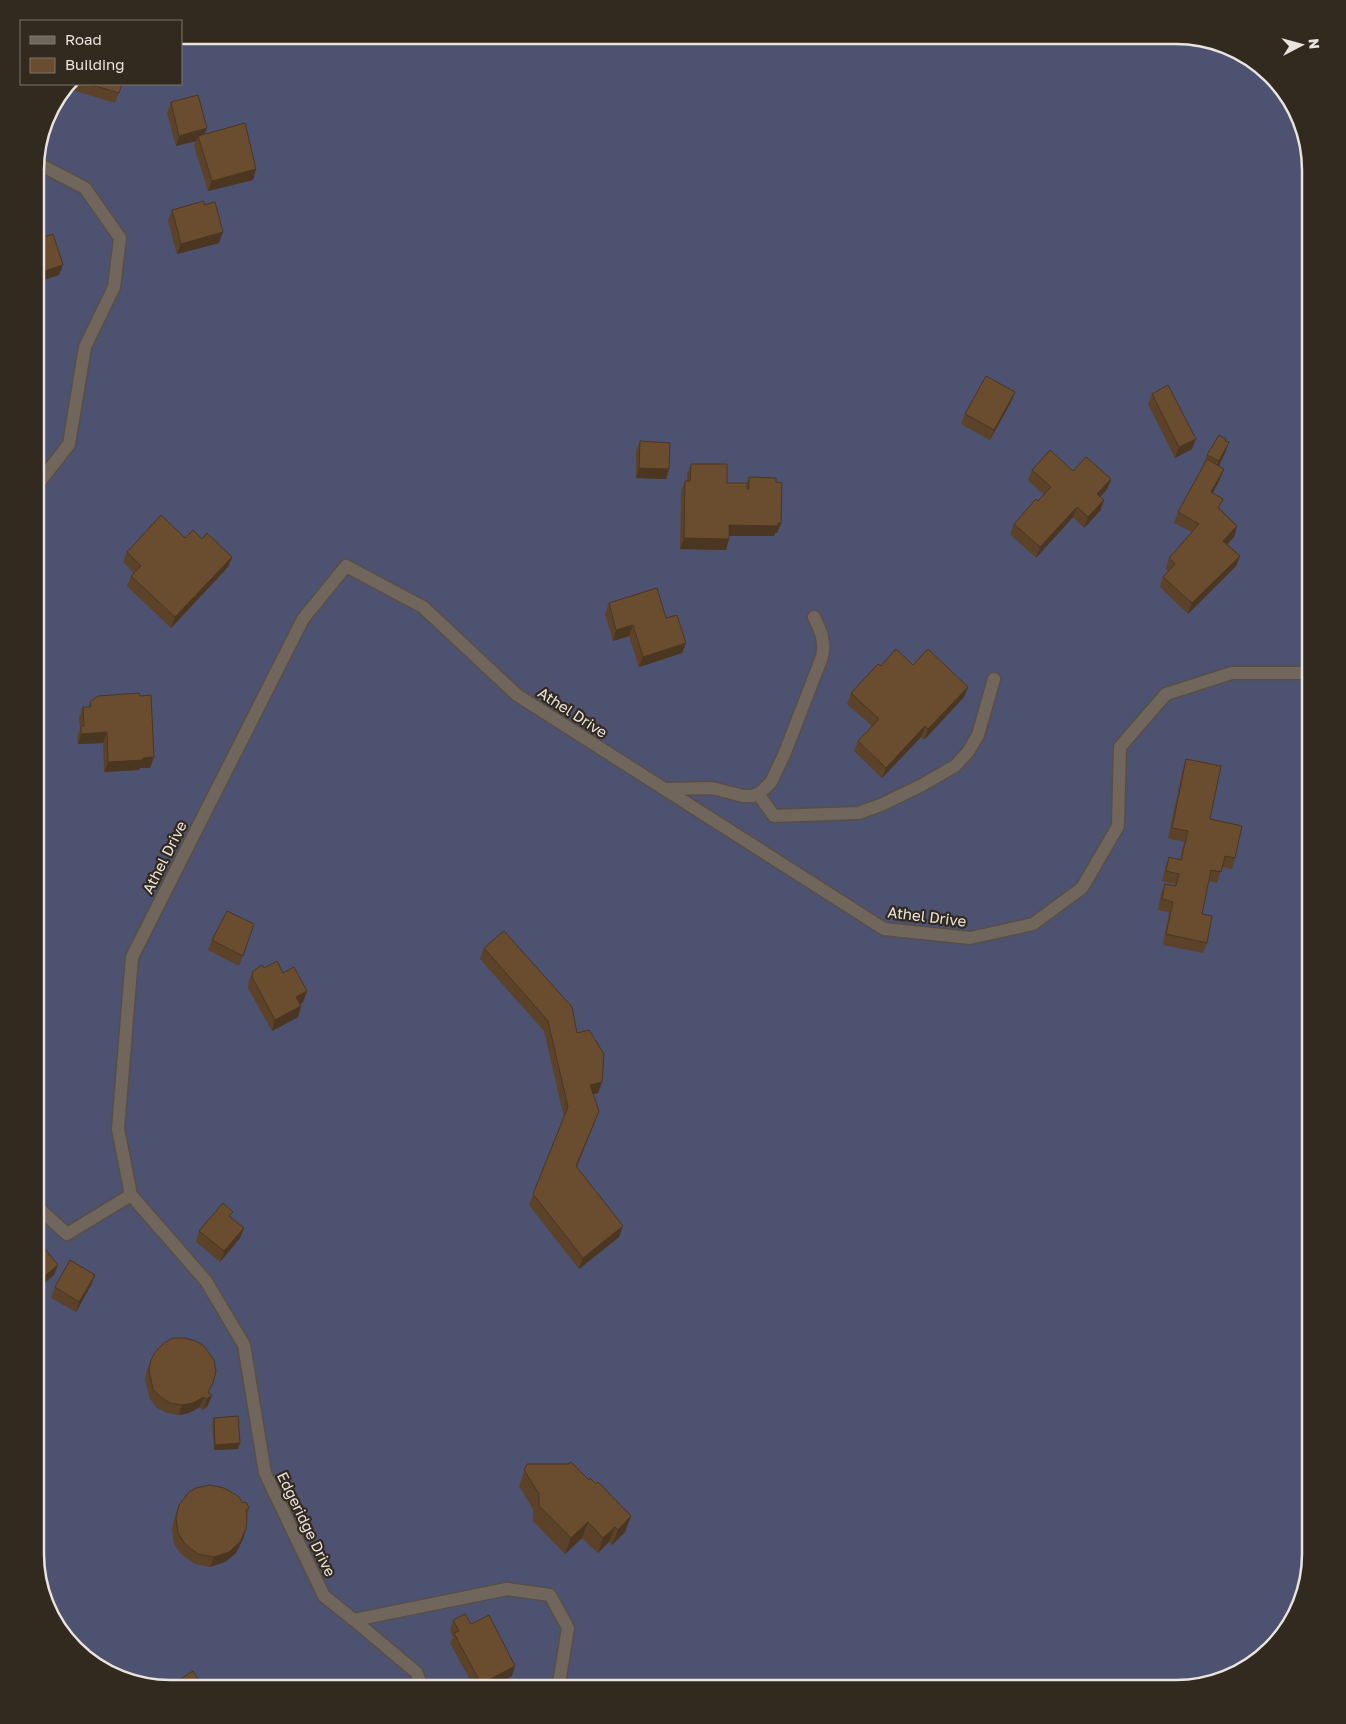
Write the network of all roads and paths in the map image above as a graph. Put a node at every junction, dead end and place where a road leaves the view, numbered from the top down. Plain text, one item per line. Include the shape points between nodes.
1 (44, 167) edge
2 (44, 476) edge
3 (814, 617) dead end
4 (1302, 673) edge
5 (994, 679) dead end
6 (665, 789) junction
7 (758, 794) junction
8 (131, 1195) junction
9 (44, 1213) edge
10 (354, 1620) junction
11 (419, 1680) edge
12 (559, 1680) edge

1 - 2 street via 85,188 120,238 114,287 85,347 69,444
3 - 7 street via 824,650 784,755 771,782
4 - 6 street, Athel Drive via 1232,673 1166,694 1120,747 1118,826 1082,888 1032,924 970,938 884,929
5 - 7 street via 978,735 968,752 955,766 881,805 858,813 774,816
6 - 7 street via 706,788 743,796
6 - 8 street, Athel Drive via 517,695 423,607 346,566 303,619 132,957 118,1129
8 - 9 street via 67,1234
8 - 10 street, Edgeridge Drive via 206,1281 244,1345 265,1473 324,1596
10 - 11 street, Edgeridge Drive via 417,1673
10 - 12 street via 508,1589 550,1595 568,1628

